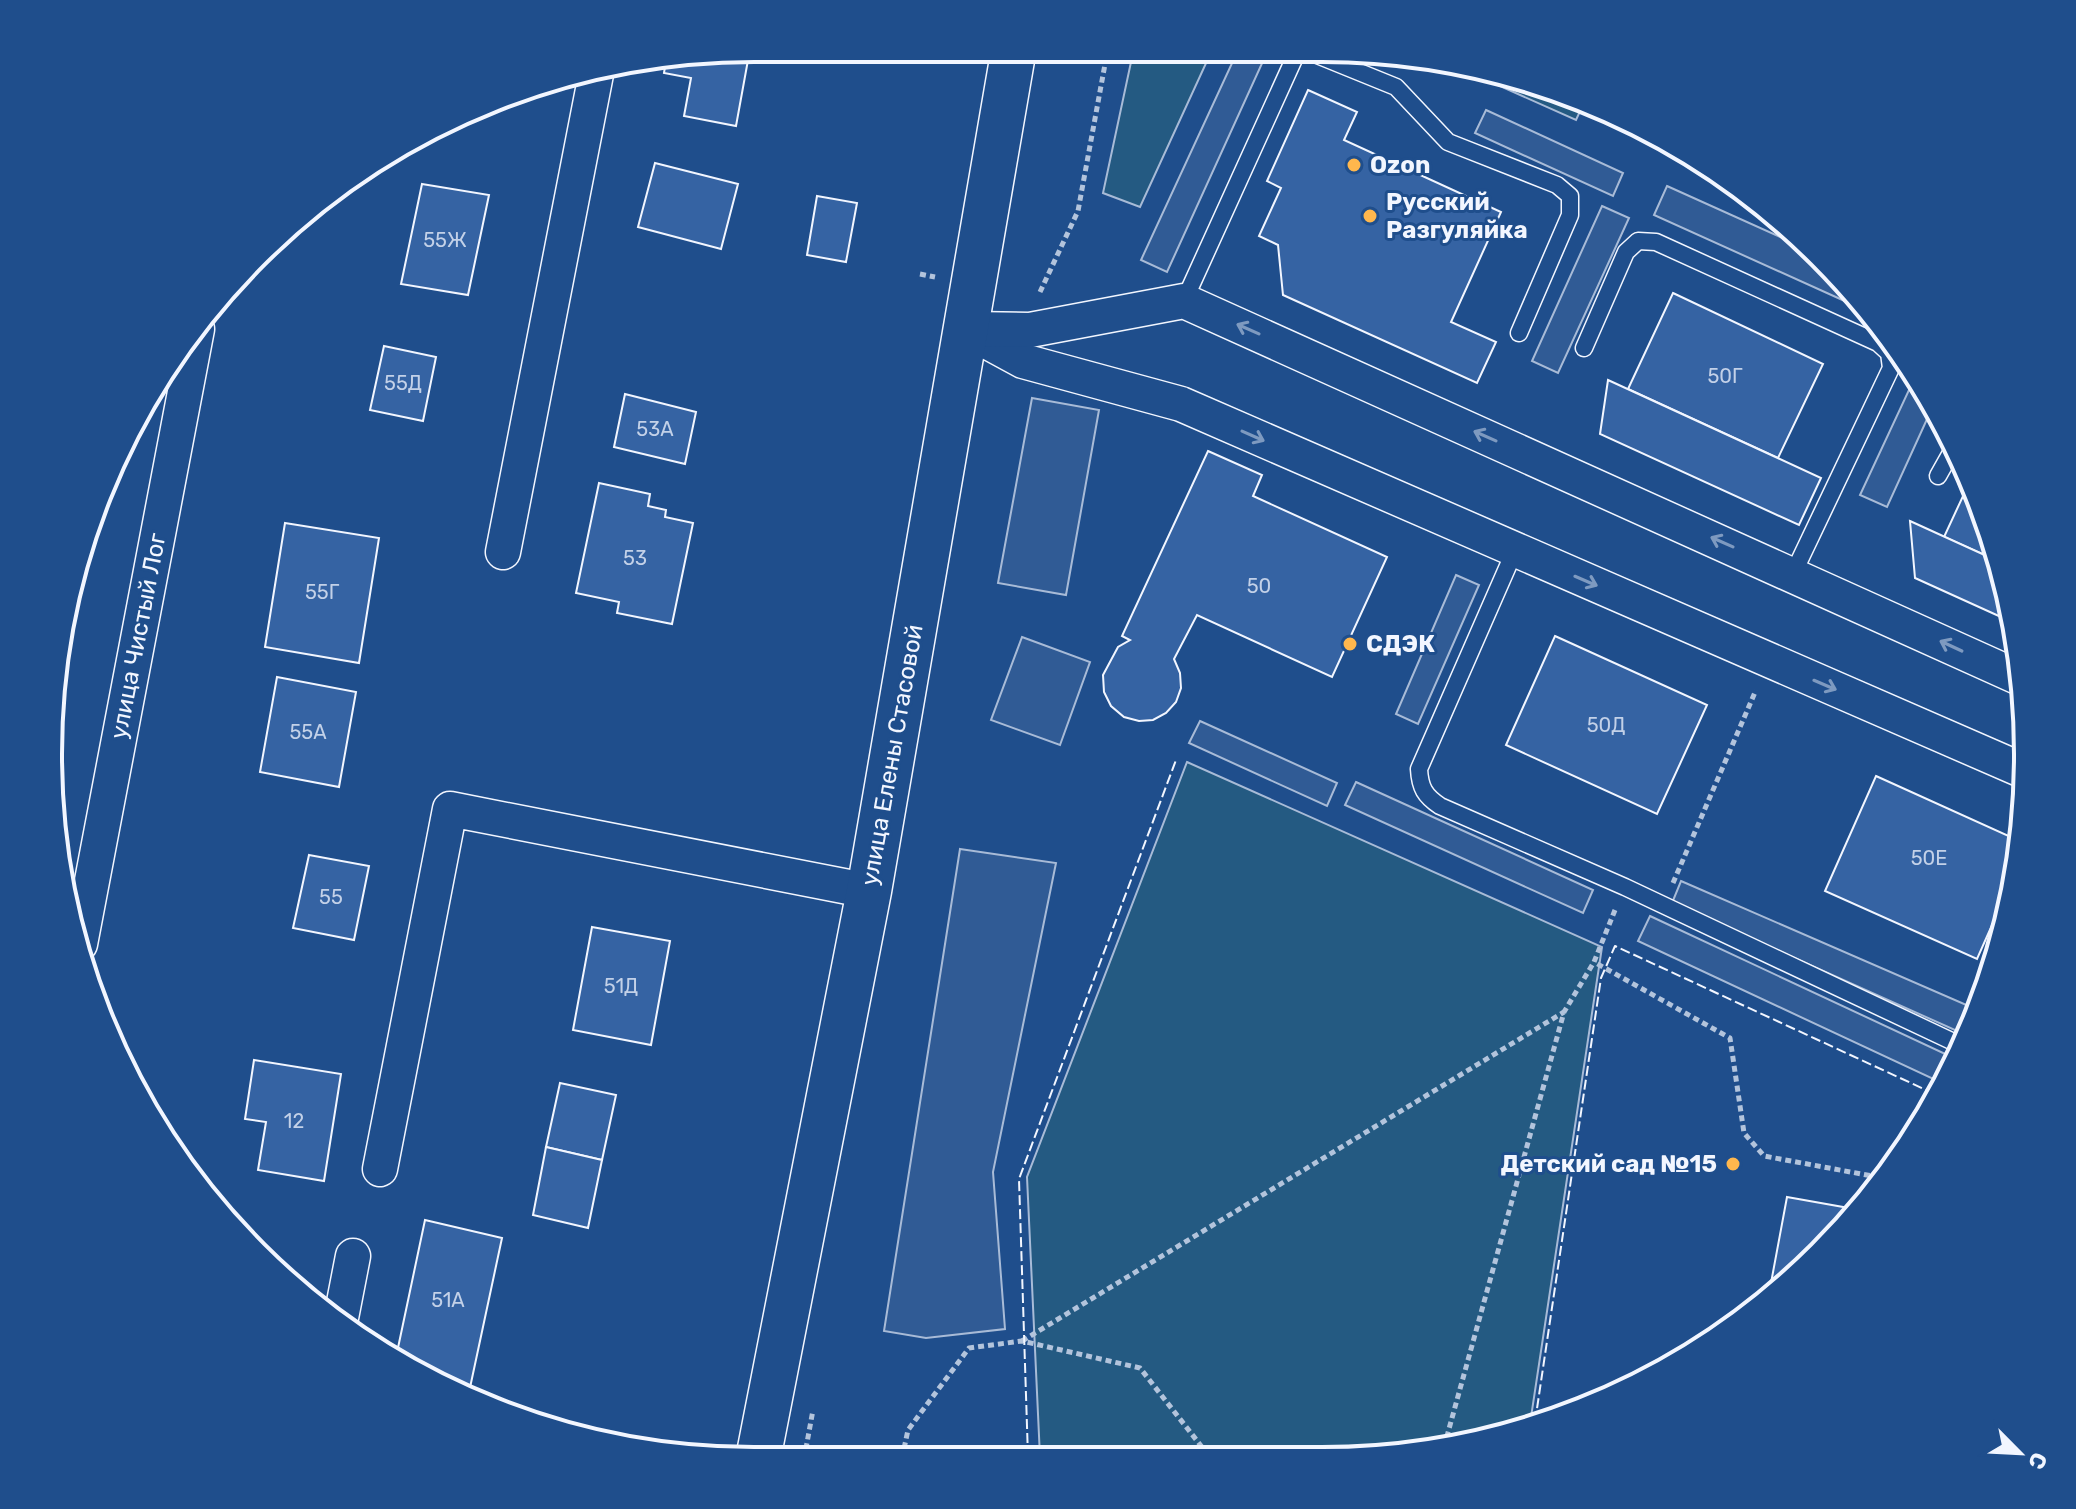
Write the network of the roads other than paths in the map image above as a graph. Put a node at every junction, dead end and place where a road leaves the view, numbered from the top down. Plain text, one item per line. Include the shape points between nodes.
1 (1012, 62) edge
2 (1293, 62) edge
3 (1335, 62) edge
4 (595, 81) edge
5 (1184, 301) junction
6 (964, 329) junction
7 (1519, 333) dead end
8 (1878, 343) edge
9 (1584, 348) dead end
10 (193, 350) edge
11 (1890, 360) edge
12 (1948, 459) edge
13 (1938, 476) dead end
14 (1515, 550) junction
15 (503, 552) dead end
16 (1793, 574) junction
17 (2009, 673) edge
18 (2014, 767) edge
19 (869, 891) junction
20 (84, 925) edge
21 (1952, 1041) edge
22 (380, 1169) dead end
23 (353, 1256) dead end
24 (342, 1311) edge
25 (760, 1447) edge

1 - 6 main road, улица Елены Стасовой
2 - 5 lane
3 - 7 lane via 1396,87 1448,142 1557,185 1570,196 1570,215
4 - 15 street
5 - 6 street via 1030,330
16 -> 5 street
6 -> 14 street via 1023,361 1181,404
6 - 19 main road, улица Елены Стасовой
8 - 9 lane via 1656,242 1638,241 1626,252
10 - 20 street, улица Чистый Лог
11 - 16 lane via 1891,368
12 - 13 lane
14 -> 18 street
14 - 21 lane via 1419,769 1420,786 1428,798
17 -> 16 street
19 - 22 street via 450,809
19 - 25 main road, улица Елены Стасовой
23 - 24 street

